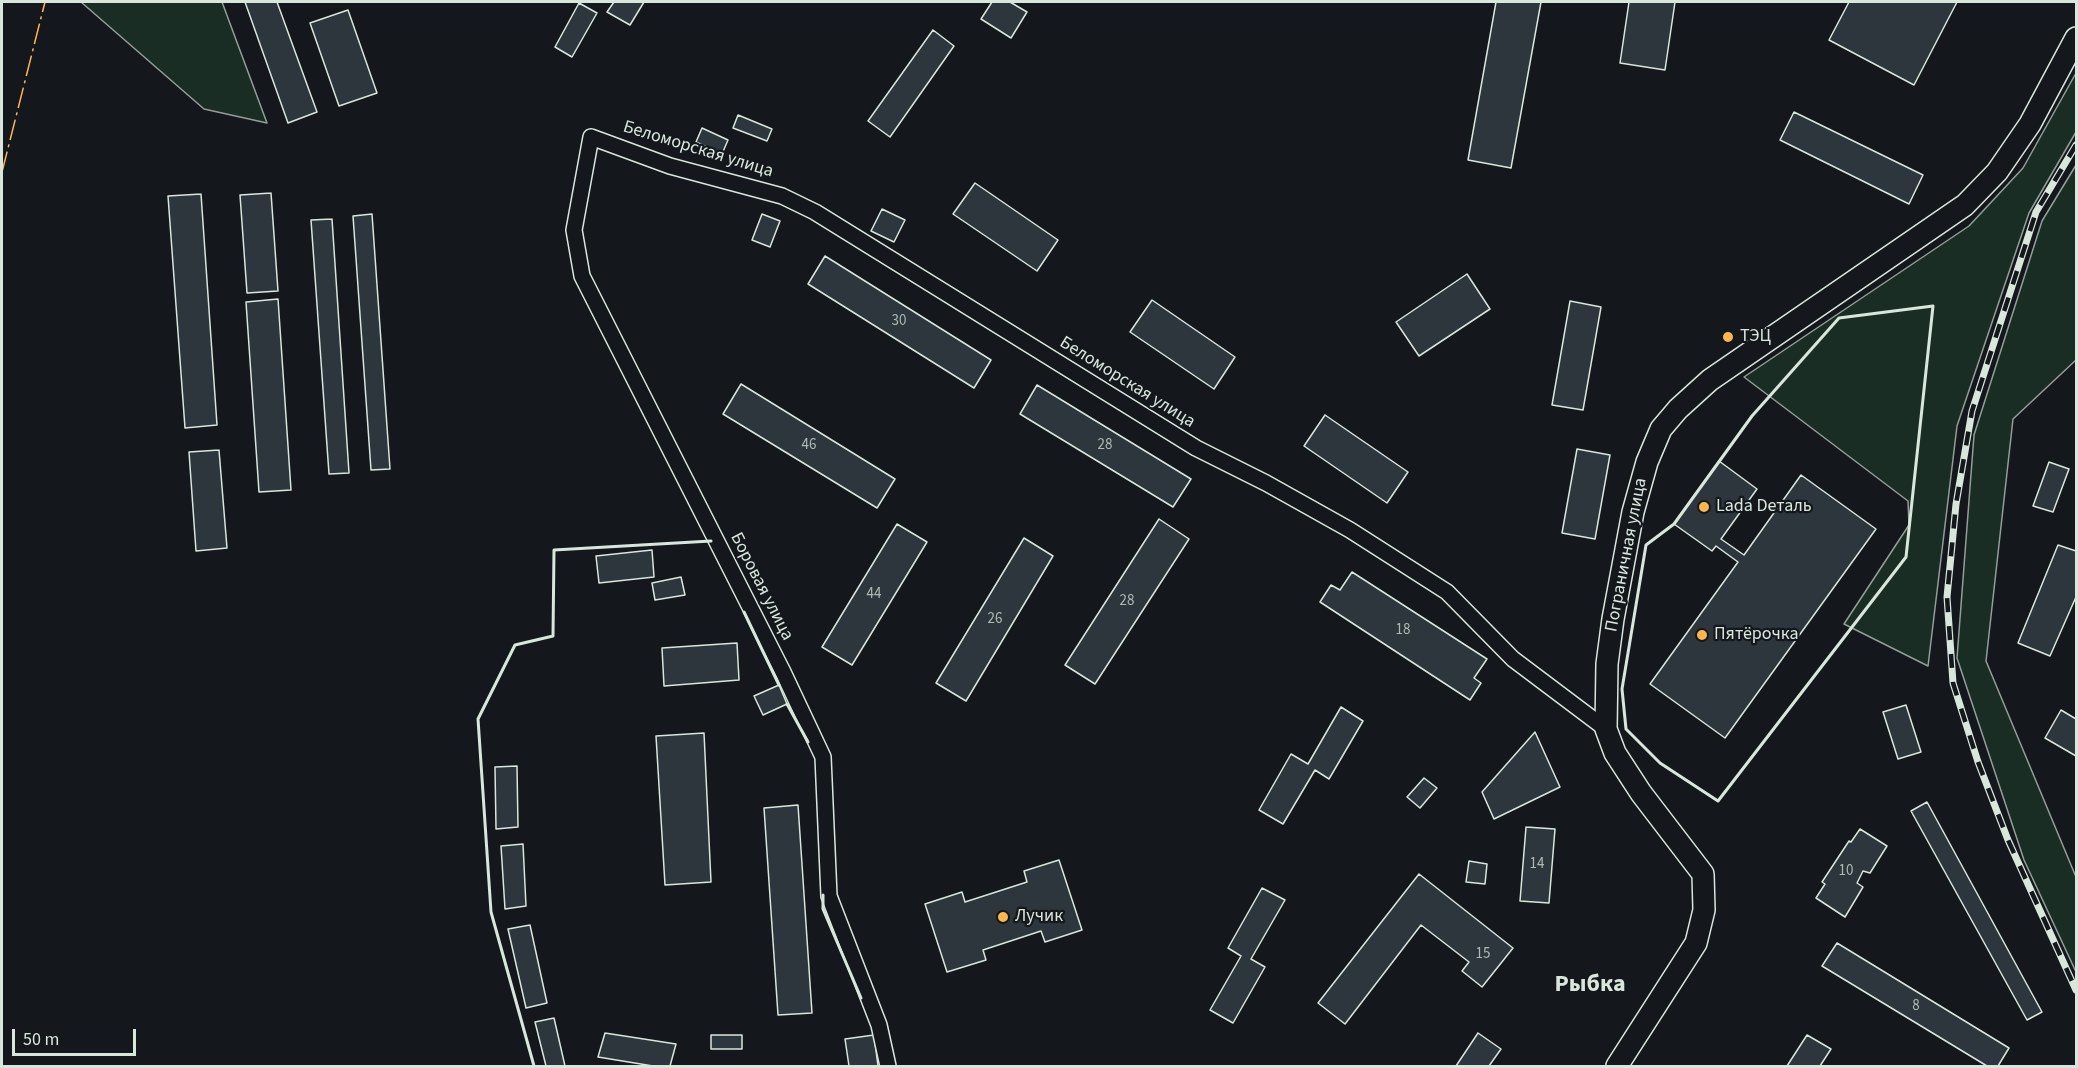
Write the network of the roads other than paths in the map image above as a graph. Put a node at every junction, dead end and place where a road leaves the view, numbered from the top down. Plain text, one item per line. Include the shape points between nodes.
1 (2076, 38) edge
2 (591, 137) joint
3 (1606, 729) junction
4 (888, 1066) edge
5 (1617, 1066) edge

1 - 3 main road, Пограничная улица via 2030,124 1996,172 1965,205 1710,380 1661,429 1647,462 1634,512 1613,619 1607,664
2 - 3 street, Беломорская улица via 670,165 782,196 815,212 1196,448 1350,530 1447,592 1513,659
2 - 4 street, Боровая улица via 574,230 582,276 824,758 829,896 879,1025
3 - 5 main road, Пограничная улица via 1615,753 1641,793 1703,874 1704,910 1696,943

